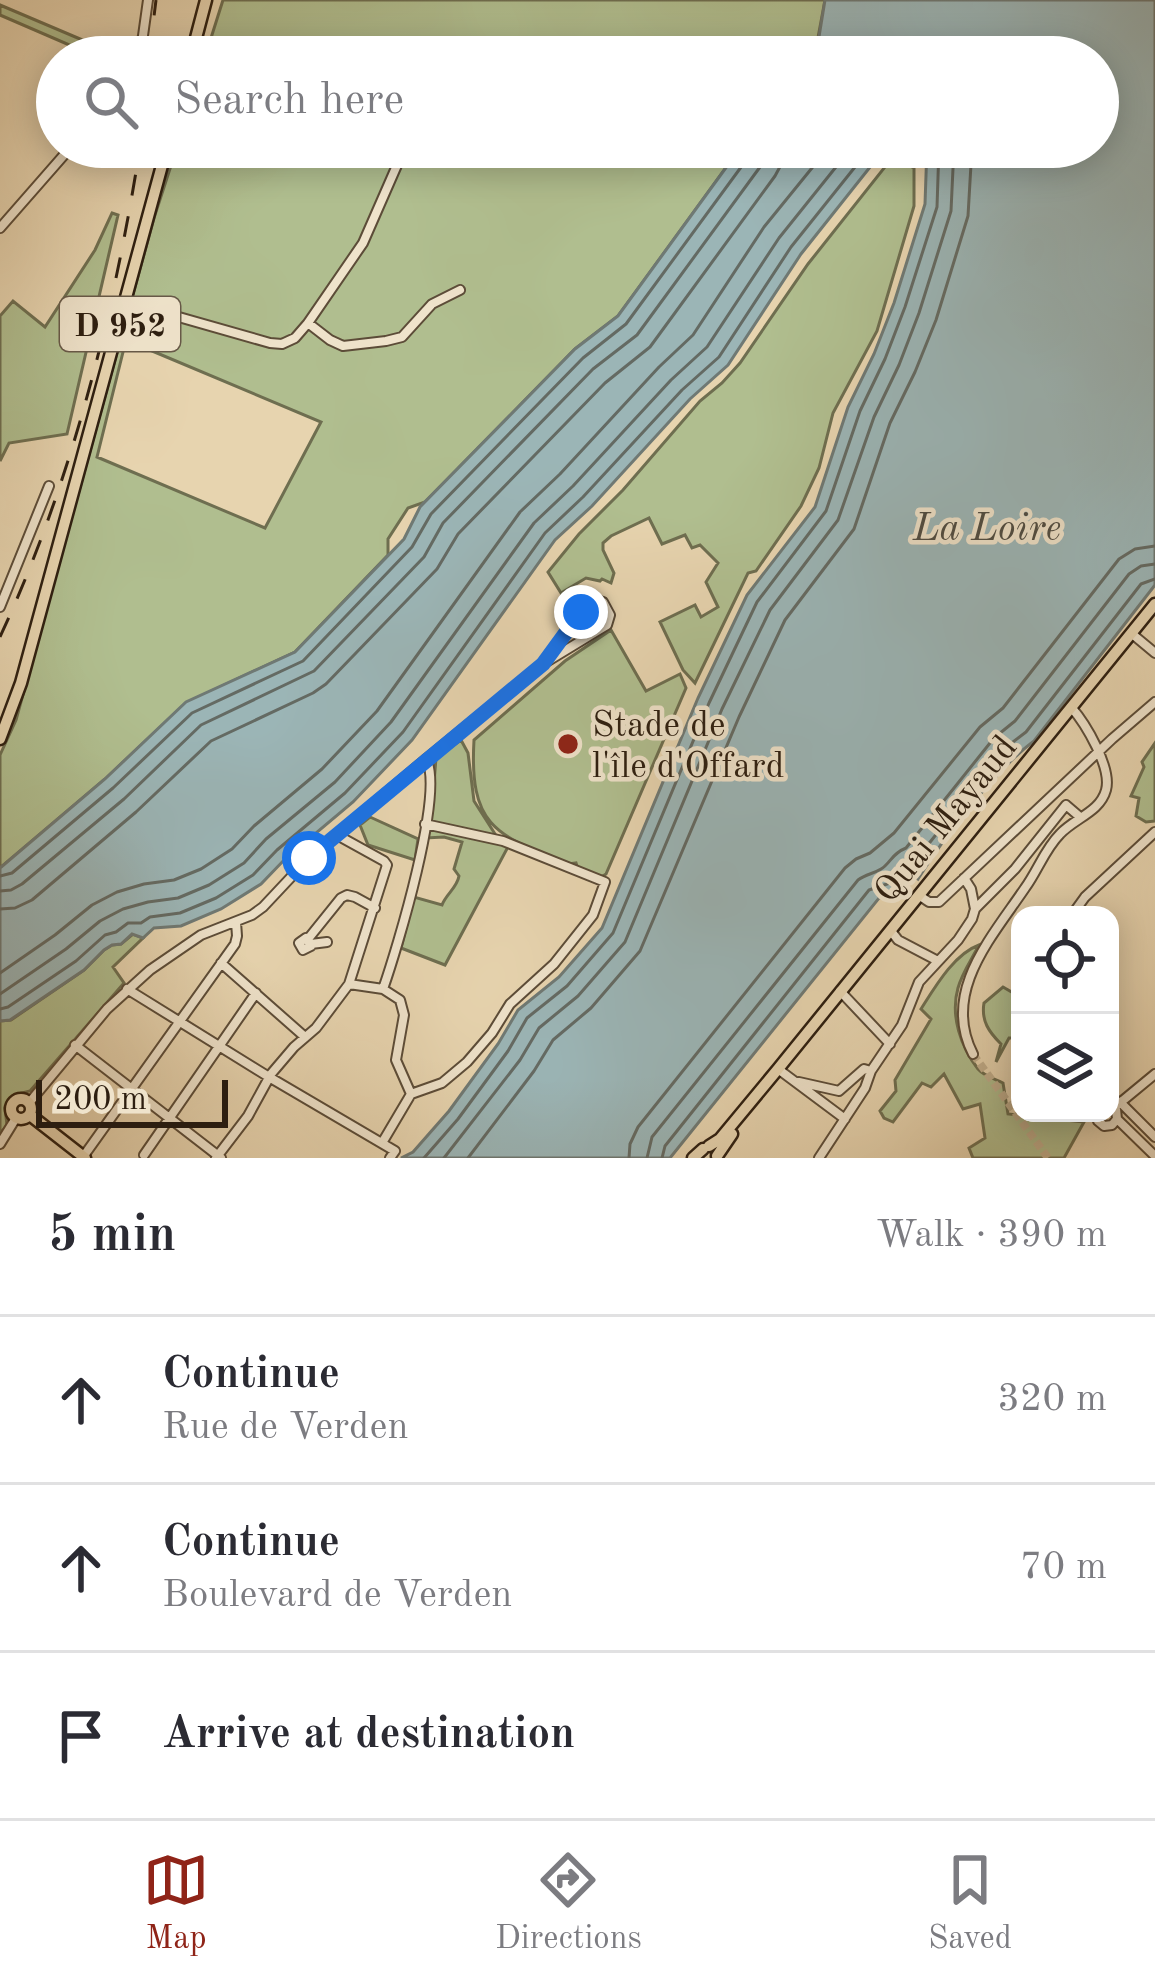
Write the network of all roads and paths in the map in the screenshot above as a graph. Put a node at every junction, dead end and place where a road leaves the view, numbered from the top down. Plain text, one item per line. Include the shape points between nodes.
1 (148, 0) edge
2 (206, 0) edge
3 (143, 36) edge
4 (197, 36) edge
5 (53, 168) edge
6 (161, 168) edge
7 (396, 168) edge
8 (0, 228) edge
9 (460, 290) dead end
10 (126, 302) junction
11 (308, 323) junction
12 (49, 486) dead end
13 (1155, 604) edge
14 (0, 607) edge
15 (1131, 633) junction
16 (1155, 653) edge
17 (543, 664) junction
18 (1155, 702) edge
19 (1071, 707) junction
20 (0, 740) edge
21 (1098, 752) junction
22 (427, 759) junction
23 (1080, 817) junction
24 (425, 824) junction
25 (1155, 832) edge
26 (337, 835) junction
27 (964, 878) junction
28 (920, 896) junction
29 (1078, 906) edge
30 (375, 908) junction
31 (975, 909) junction
32 (236, 922) junction
33 (891, 931) junction
34 (327, 942) dead end
35 (938, 961) junction
36 (221, 963) junction
37 (349, 984) junction
38 (127, 989) junction
39 (383, 989) junction
40 (840, 992) junction
41 (256, 993) junction
42 (178, 1022) junction
43 (305, 1037) junction
44 (890, 1044) junction
45 (75, 1045) junction
46 (220, 1047) junction
47 (974, 1054) tunnel mouth
48 (778, 1069) junction
49 (872, 1071) junction
50 (1155, 1074) edge
51 (269, 1077) junction
52 (798, 1082) junction
53 (131, 1089) junction
54 (411, 1094) junction
55 (1119, 1101) edge
56 (1119, 1107) edge
57 (30, 1109) junction
58 (16, 1118) junction
59 (170, 1118) junction
60 (844, 1119) junction
61 (1119, 1121) edge
62 (1155, 1137) edge
63 (382, 1143) junction
64 (0, 1144) edge
65 (709, 1153) edge
66 (392, 1154) edge
67 (144, 1155) edge
68 (1155, 1156) edge
69 (218, 1157) edge
70 (83, 1158) edge
71 (819, 1158) edge

1 - 3 street
2 - 4 main road
5 - 8 street
6 - 10 main road, D 952
7 - 11 street via 363,243
9 - 11 street via 386,341 343,346
10 - 11 street via 270,344 295,338
10 - 20 main road, D 952
12 - 14 street
13 - 15 main road, Quai Mayaud
15 - 16 street
15 - 19 main road, Quai Mayaud
17 - 17 street via 607,625 603,602 588,601
17 - 22 street
18 - 21 street
19 - 21 street
19 - 28 main road, Quai Mayaud
21 - 23 street via 1107,789
21 - 27 street
22 - 24 street
22 - 26 street
23 - 31 street via 1066,805
23 - 47 street via 1048,848 972,969 962,1009
24 - 39 street
24 - 54 street via 503,842 605,882 593,915 467,1062
25 - 29 street
26 - 30 street via 384,861
26 - 32 street via 263,907
27 - 28 street via 939,902
27 - 31 street
28 - 33 main road, Quai Mayaud
30 - 34 street via 341,898 310,941
30 - 37 street
31 - 35 street
32 - 36 street via 235,944
32 - 38 street via 164,958
33 - 35 street
33 - 40 main road, Quai Mayaud
35 - 44 street
36 - 41 street
36 - 42 street
37 - 39 street
37 - 43 street
38 - 42 street
38 - 45 street
39 - 54 street via 400,1000 404,1015 396,1060
40 - 44 street
40 - 48 main road, Quai Mayaud
41 - 43 street
41 - 46 street
42 - 46 street
42 - 53 street
43 - 51 street
44 - 49 street
45 - 53 street
45 - 57 street
46 - 51 street
46 - 59 street
48 - 52 street
48 - 65 main road, Quai Mayaud
49 - 52 street via 838,1091
49 - 60 street
50 - 55 street
51 - 63 street
51 - 69 street
52 - 60 street
53 - 59 street
53 - 70 street
54 - 63 street
56 - 62 street
57 - 58 main road
57 - 58 main road via 8,1100
57 - 70 main road
58 - 64 street
59 - 67 street
59 - 69 street
60 - 71 street
61 - 68 street
63 - 66 street

